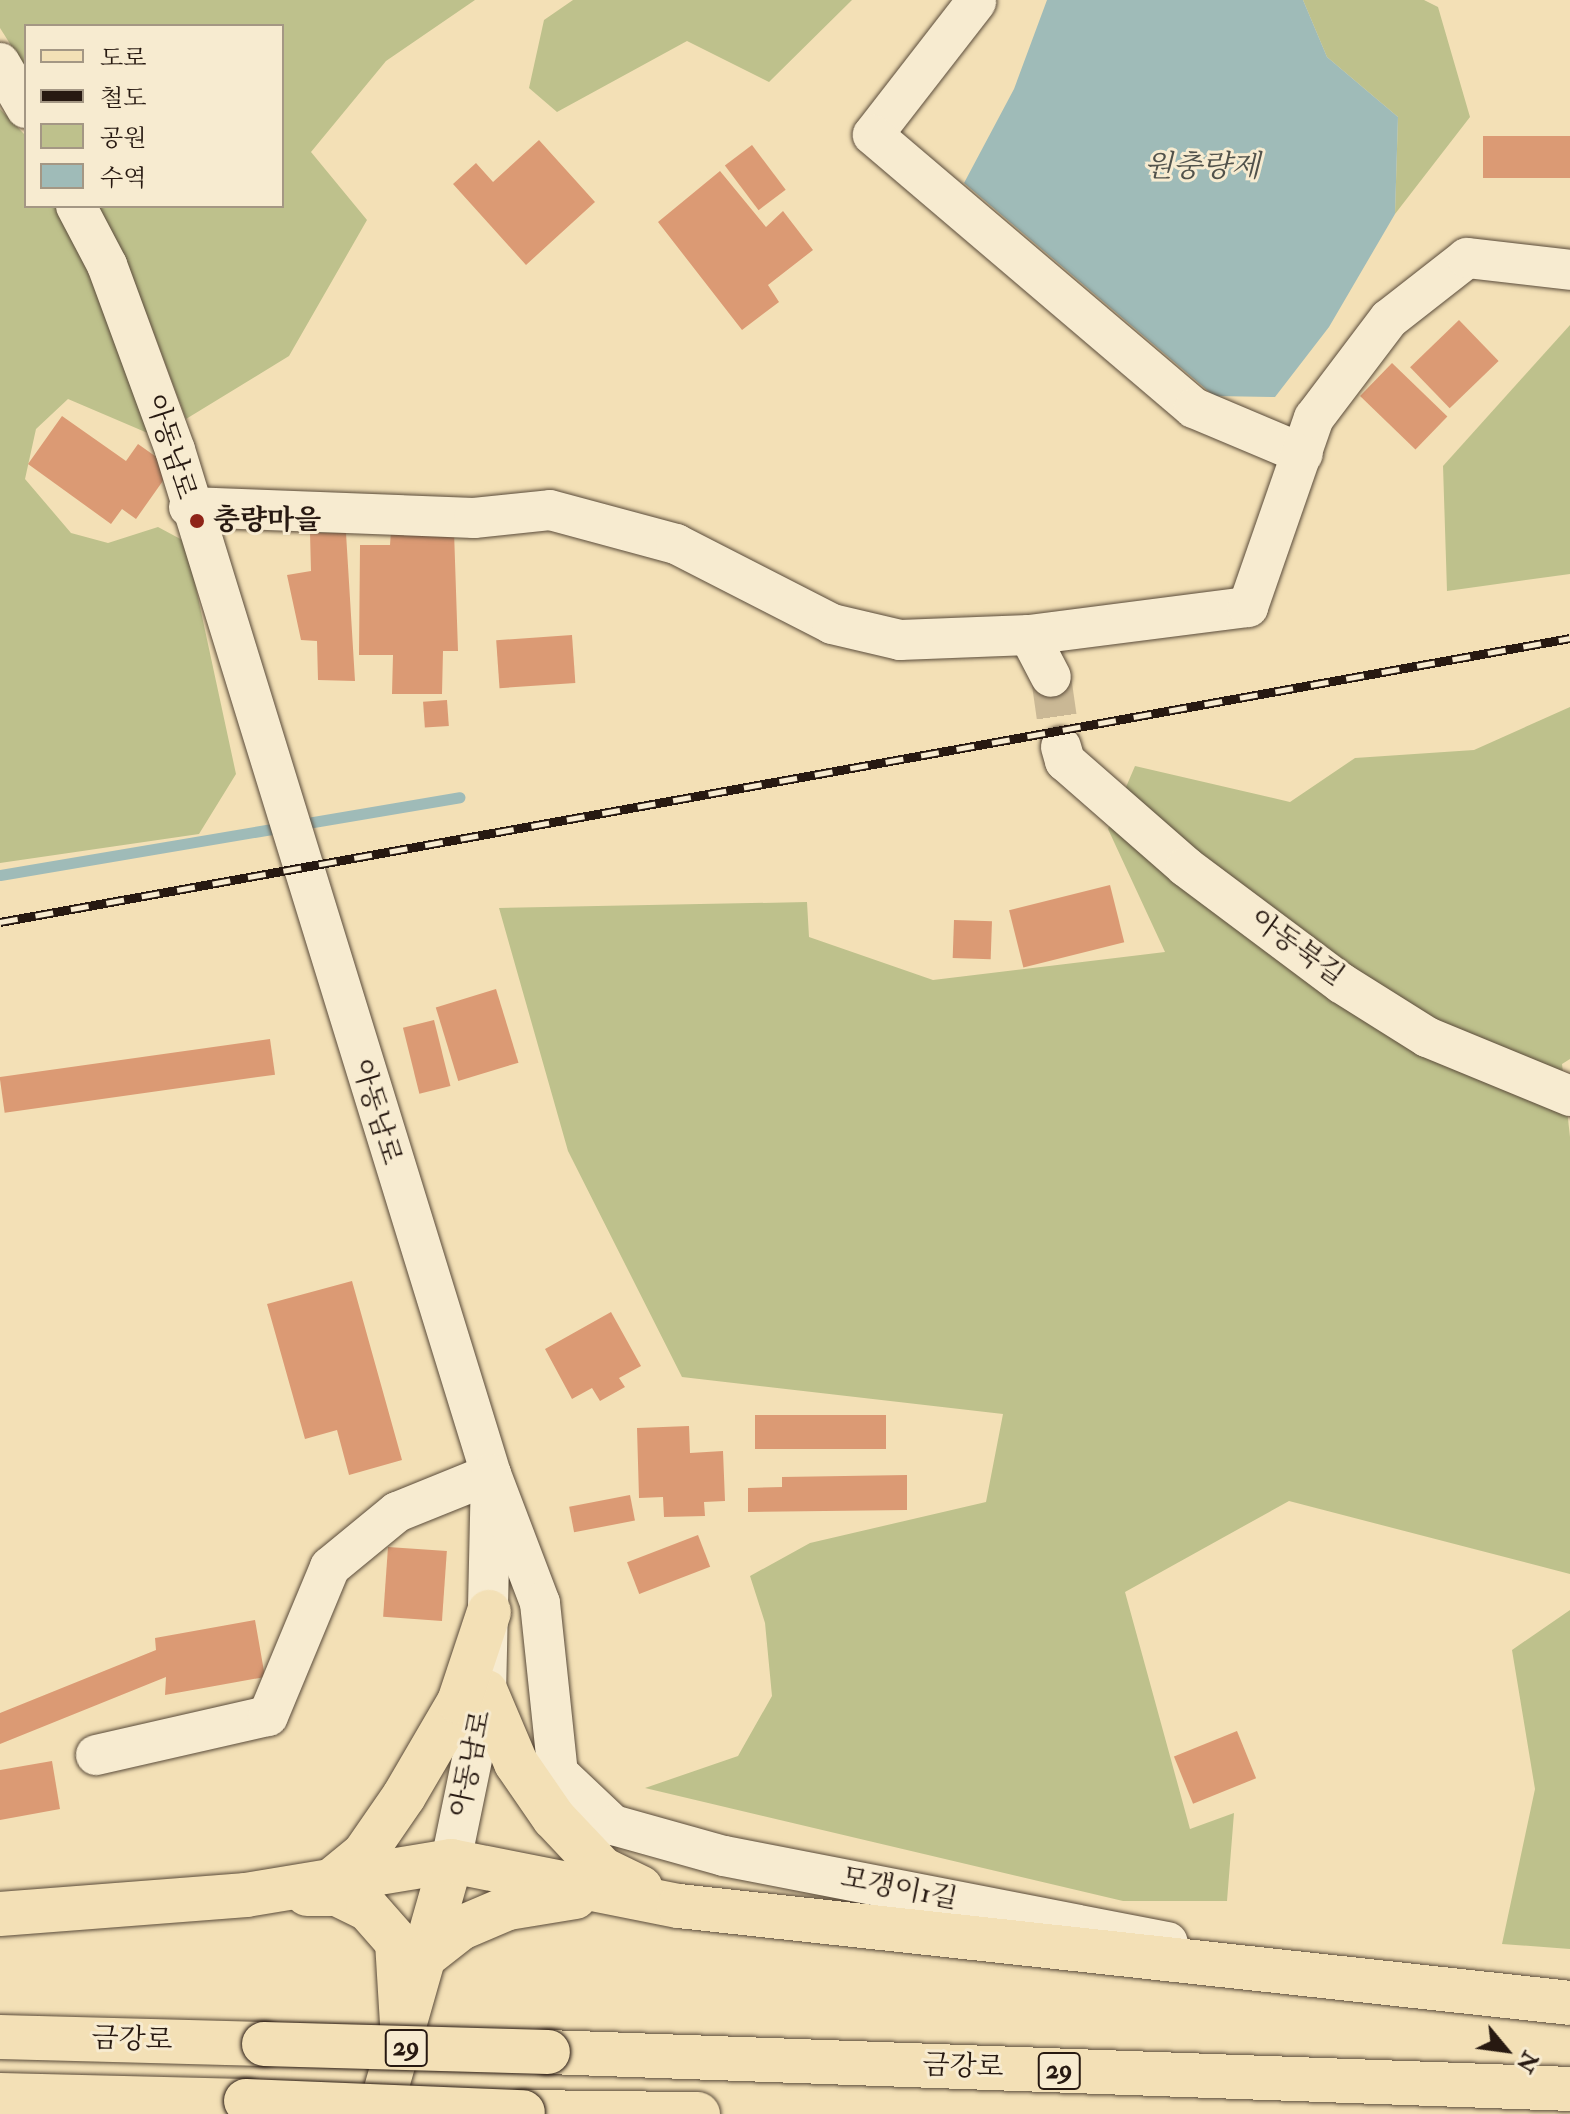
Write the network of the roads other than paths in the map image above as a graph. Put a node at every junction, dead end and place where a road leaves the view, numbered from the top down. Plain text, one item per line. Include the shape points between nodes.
1 (976, 2) dead end
2 (0, 63) edge
3 (24, 105) edge
4 (77, 208) edge
5 (1570, 270) edge
6 (1303, 454) junction
7 (189, 507) junction
8 (1029, 635) junction
9 (1051, 677) tunnel mouth
10 (1061, 747) tunnel mouth
11 (1570, 1096) edge
12 (491, 1474) junction
13 (489, 1612) junction
14 (486, 1692) junction
15 (96, 1755) dead end
16 (451, 1861) junction
17 (331, 1881) junction
18 (246, 1895) junction
19 (626, 1896) junction
20 (679, 1906) junction
21 (0, 1914) edge
22 (424, 1957) junction
23 (1570, 1981) edge
24 (1570, 2003) edge
25 (0, 2037) edge
26 (403, 2039) junction
27 (1570, 2089) edge
28 (0, 2095) edge
29 (379, 2114) edge
30 (698, 2114) edge

1 - 6 street via 873,135 1194,408
2 - 3 street
4 - 7 street, 아동남로 via 112,279
5 - 6 street via 1467,258 1389,319 1314,418
6 - 8 street via 1248,607
7 - 8 street via 474,518 550,510 676,544 832,624 900,640
7 - 12 street, 아동남로
8 - 9 street
10 - 11 street, 아동북길 via 1065,761 1186,867 1341,983 1427,1037
12 - 13 street, 아동남로
12 - 15 street via 397,1512 330,1567 268,1716
12 - 23 street, 모갱이1길 via 540,1603 558,1773 613,1825 724,1856 1182,1945
13 - 14 street, 아동남로
13 - 17 main road via 459,1702 404,1796 364,1854
14 - 16 street, 아동남로
14 - 20 main road via 516,1763 554,1818 602,1869
16 - 17 main road
16 - 19 main road
16 - 22 main road, 아동남로
17 - 18 main road
18 - 21 main road
18 - 26 main road via 337,1894 368,1909 397,1942
19 - 20 main road
19 - 22 main road via 557,1897 508,1908 461,1928
20 - 24 main road
22 - 26 main road, 아동남로
25 - 27 main road, 금강로 / 29, bridge
26 - 29 main road, 아동남로
28 - 30 main road, 금강로 / 29, bridge

